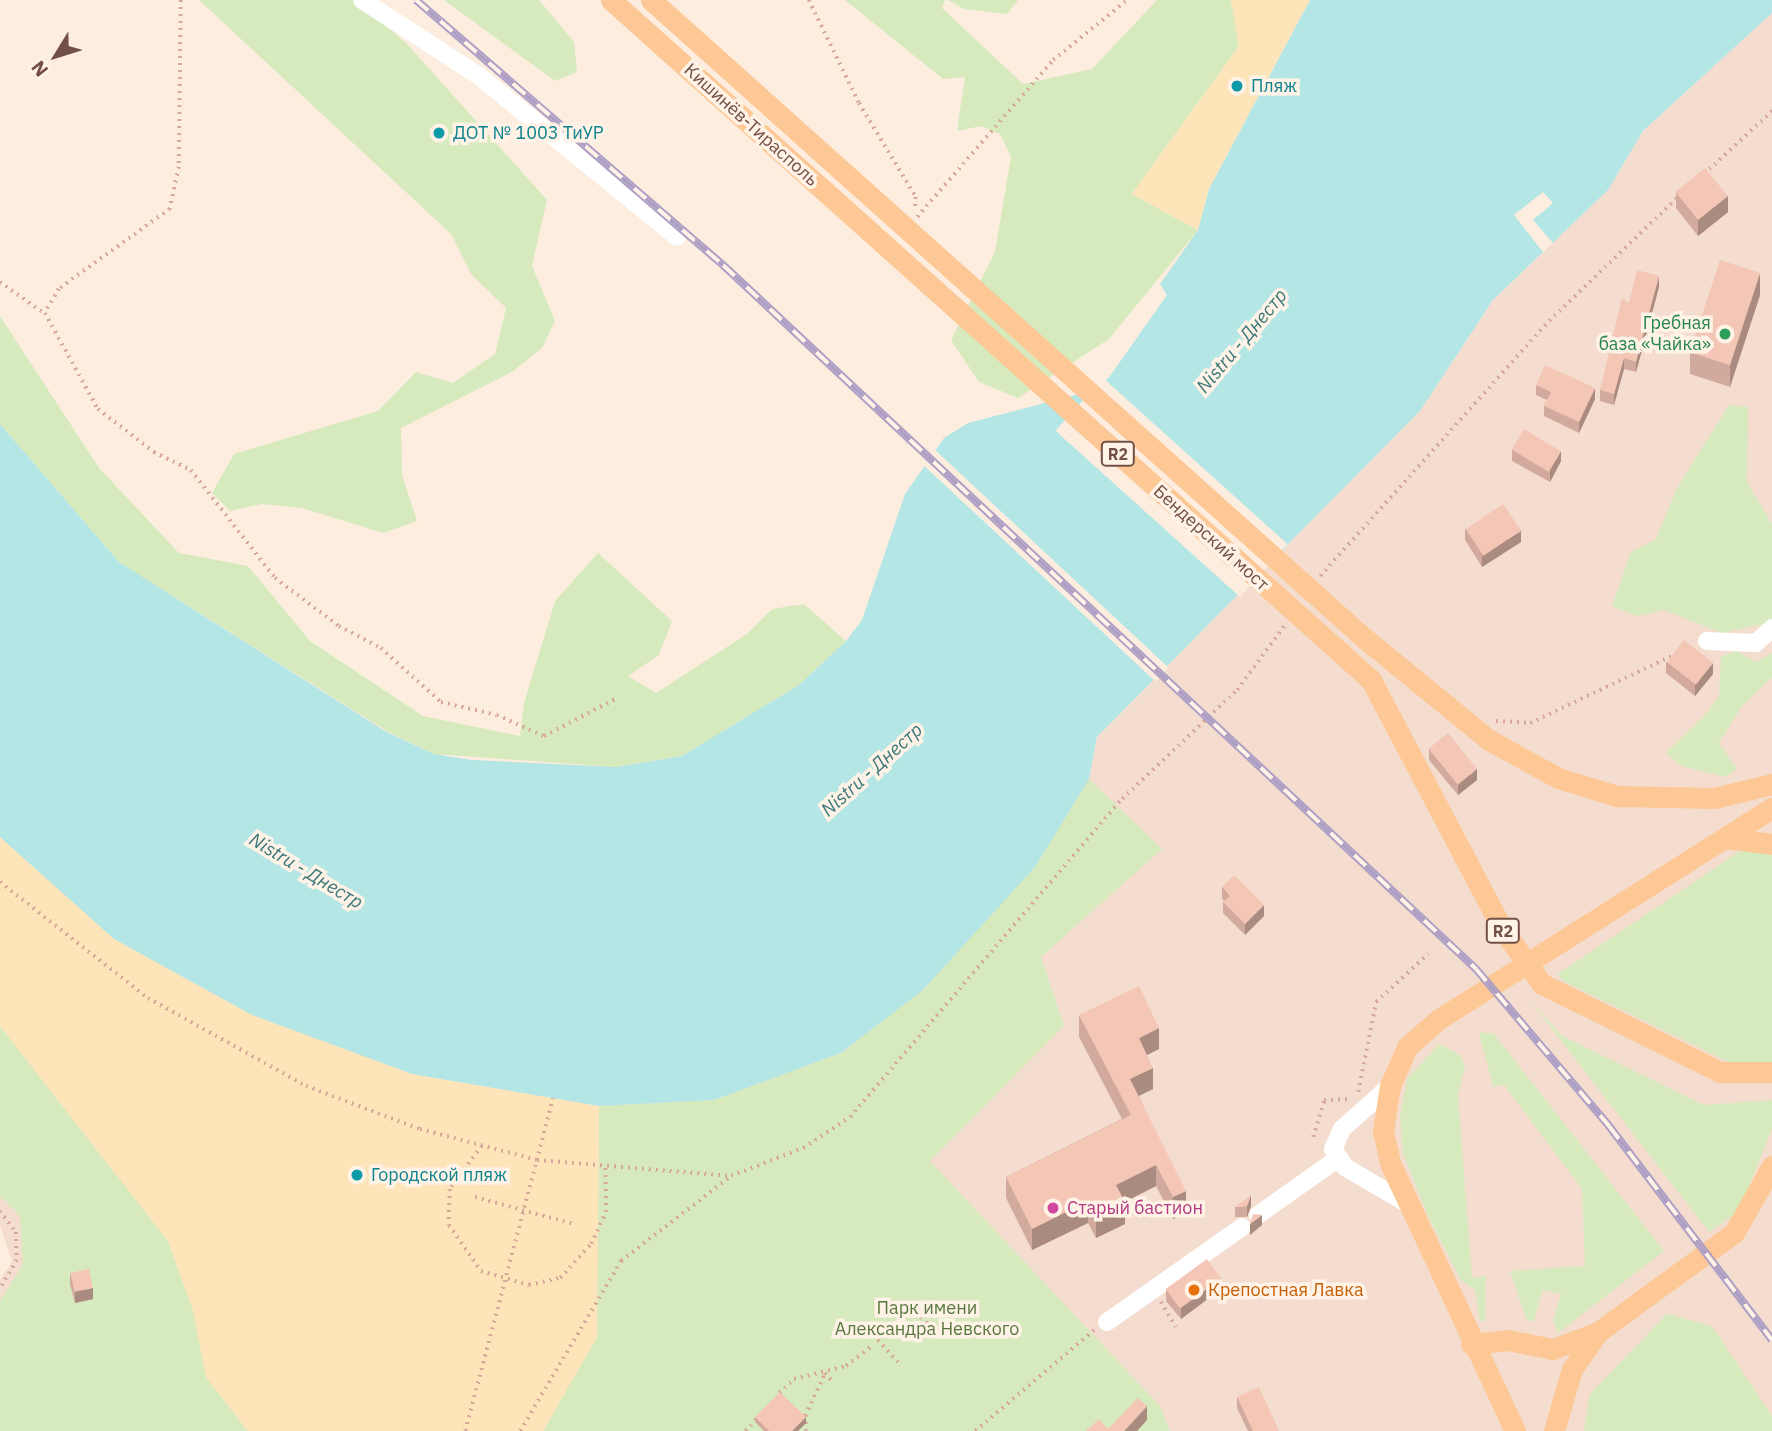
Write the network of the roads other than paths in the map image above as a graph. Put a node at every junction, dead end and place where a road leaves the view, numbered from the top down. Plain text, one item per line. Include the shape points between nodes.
1 (362, 0) edge
2 (611, 0) edge
3 (651, 0) edge
4 (912, 225) joint
5 (677, 237) dead end
6 (891, 249) joint
7 (1772, 628) edge
8 (1707, 641) road end
9 (1772, 784) edge
10 (1772, 808) edge
11 (1726, 838) junction
12 (1772, 844) edge
13 (1772, 1072) edge
14 (1390, 1086) junction
15 (1337, 1159) junction
16 (1772, 1166) edge
17 (1408, 1204) junction
18 (1258, 1215) edge
19 (1242, 1227) dead end
20 (1100, 1326) road end
21 (1598, 1332) junction
22 (1471, 1344) junction
23 (1516, 1431) edge
24 (1554, 1431) edge

1 - 5 lane via 479,76
2 - 6 main road, Кишинёв-Тирасполь / R2
3 - 4 main road, Кишинёв-Тирасполь / R2
4 - 9 main road, Бендерский мост / R2 via 1363,637 1480,733 1558,778 1647,800 1714,798
6 - 13 main road, Бендерский мост / R2 via 1371,680 1391,710 1503,930 1542,984 1720,1072
7 - 8 lane via 1756,643
10 - 11 main road, R2
11 - 12 main road
11 - 14 main road, R2 via 1565,934 1440,1019 1407,1046
14 - 15 lane via 1342,1129 1333,1149
14 - 17 main road, R2 via 1382,1131
15 - 17 lane
15 - 18 lane
16 - 21 main road via 1742,1222 1722,1243
17 - 22 main road, R2
19 - 20 lane
21 - 22 main road via 1553,1349 1507,1340
21 - 24 main road via 1572,1369
22 - 23 main road, R2

